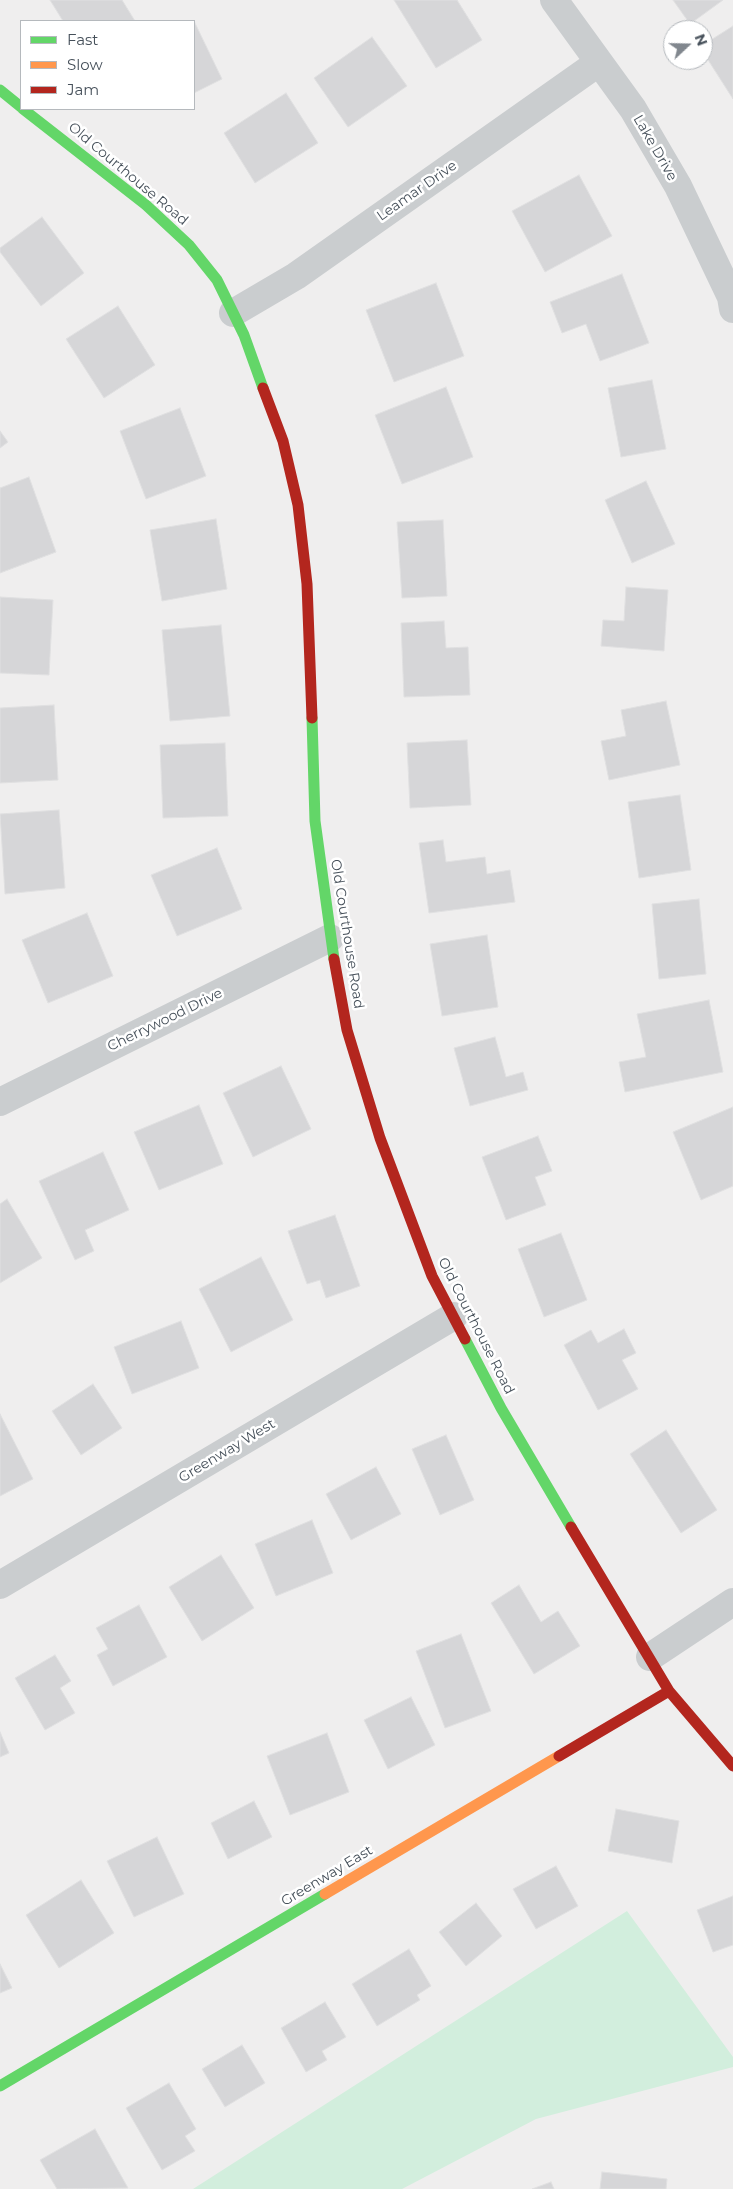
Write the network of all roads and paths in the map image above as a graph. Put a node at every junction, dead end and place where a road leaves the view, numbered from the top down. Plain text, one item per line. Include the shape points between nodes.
1 (554, 0) edge
2 (598, 63) junction
3 (0, 90) edge
4 (20, 106) edge
5 (25, 110) edge
6 (732, 301) edge
7 (233, 313) junction
8 (330, 938) junction
9 (0, 1102) edge
10 (454, 1316) junction
11 (0, 1585) edge
12 (733, 1602) edge
13 (650, 1657) junction
14 (669, 1691) junction
15 (733, 1766) edge
16 (0, 2086) edge

1 - 2 street, Lake Drive
2 - 6 street, Lake Drive via 633,109 678,186
2 - 7 street, Leamar Drive via 296,276
3 - 4 street, Old Courthouse Road
5 - 7 street, Old Courthouse Road via 146,205 190,246 217,280
7 - 8 street, Old Courthouse Road via 283,441 298,505 307,584 315,821
8 - 9 street, Cherrywood Drive
8 - 10 street, Old Courthouse Road via 347,1030 380,1138 432,1276
10 - 11 street, Greenway West
10 - 13 street, Old Courthouse Road via 501,1408
12 - 13 street
13 - 14 street, Old Courthouse Road
14 - 15 street, Old Courthouse Road
14 - 16 street, Greenway East

